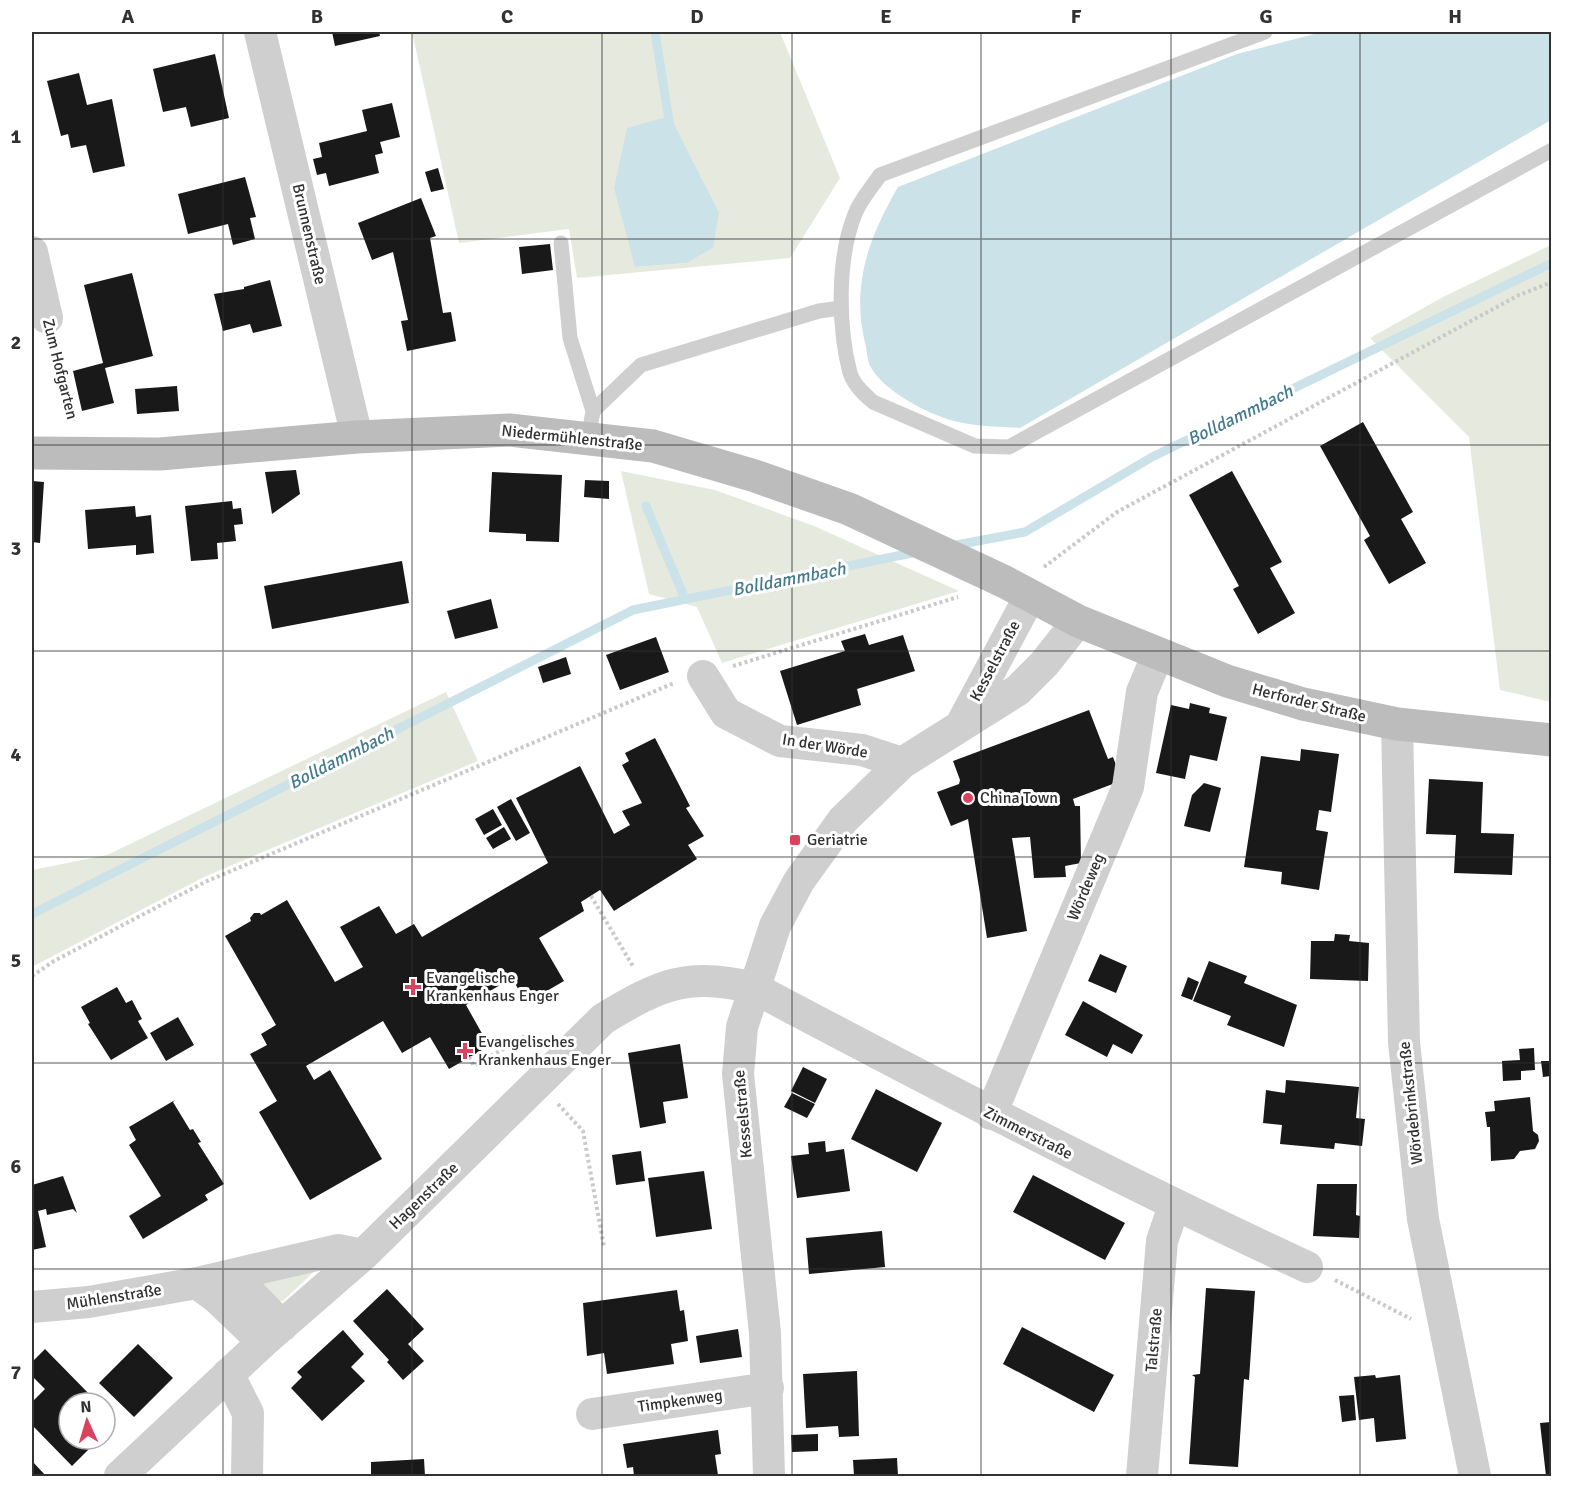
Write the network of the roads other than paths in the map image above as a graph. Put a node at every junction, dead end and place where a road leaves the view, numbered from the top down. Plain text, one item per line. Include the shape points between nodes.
1 (260, 32) edge
2 (1265, 32) edge
3 (1551, 150) edge
4 (561, 243) dead end
5 (32, 252) edge
6 (841, 308) junction
7 (48, 318) road end
8 (591, 425) junction
9 (357, 437) junction
10 (32, 453) edge
11 (1018, 589) junction
12 (1078, 621) junction
13 (1158, 654) junction
14 (703, 676) road end
15 (1397, 724) junction
16 (960, 726) junction
17 (1551, 740) edge
18 (902, 763) junction
19 (754, 988) junction
20 (991, 1114) junction
21 (1174, 1206) junction
22 (363, 1255) junction
23 (1306, 1267) dead end
24 (208, 1281) junction
25 (32, 1307) edge
26 (272, 1334) junction
27 (228, 1374) junction
28 (768, 1388) junction
29 (592, 1414) dead end
30 (120, 1476) edge
31 (247, 1476) edge
32 (769, 1476) edge
33 (1142, 1476) edge
34 (1475, 1476) edge

1 - 9 street, Brunnenstraße
2 - 6 lane via 880,175 855,213 843,263
3 - 6 lane via 1009,447 975,446 873,402 851,375
4 - 8 lane via 570,338
5 - 7 street, Zum Hofgarten
6 - 8 lane via 819,311 641,365
8 - 9 main road, Niedermühlenstraße
8 - 11 main road, Niedermühlenstraße via 849,509
9 - 10 main road, Niedermühlenstraße via 160,454
11 - 12 main road, Niedermühlenstraße
11 - 16 street, Kesselstraße
12 - 13 main road, Herforder Straße
12 - 16 street, Kesselstraße via 1018,690
13 - 15 main road, Herforder Straße via 1227,681 1303,704
13 - 20 street, Wördeweg via 1142,692 1128,787
14 - 18 street, In der Wörde via 726,713 780,741 862,750
15 - 17 main road, Herforder Straße
15 - 34 street, Wördebrinkstraße via 1404,1042 1423,1219
16 - 18 street, Kesselstraße
18 - 19 street, Kesselstraße via 843,820 799,881 775,926
19 - 20 street, Zimmerstraße
19 - 22 street, Hagenstraße via 724,980 687,981 648,991 603,1019
19 - 28 street, Kesselstraße via 742,1026 738,1074
20 - 21 street, Zimmerstraße
21 - 23 street, Zimmerstraße
21 - 33 street, Talstraße via 1162,1241
22 - 24 street, Mühlenstraße via 338,1250
22 - 26 street, Hagenstraße
24 - 25 street, Mühlenstraße via 89,1302
24 - 26 street via 216,1297
26 - 27 street, Hagenstraße
27 - 30 street, Hagenstraße
27 - 31 street via 248,1413
28 - 29 street, Timpkenweg
28 - 32 street, Kesselstraße

